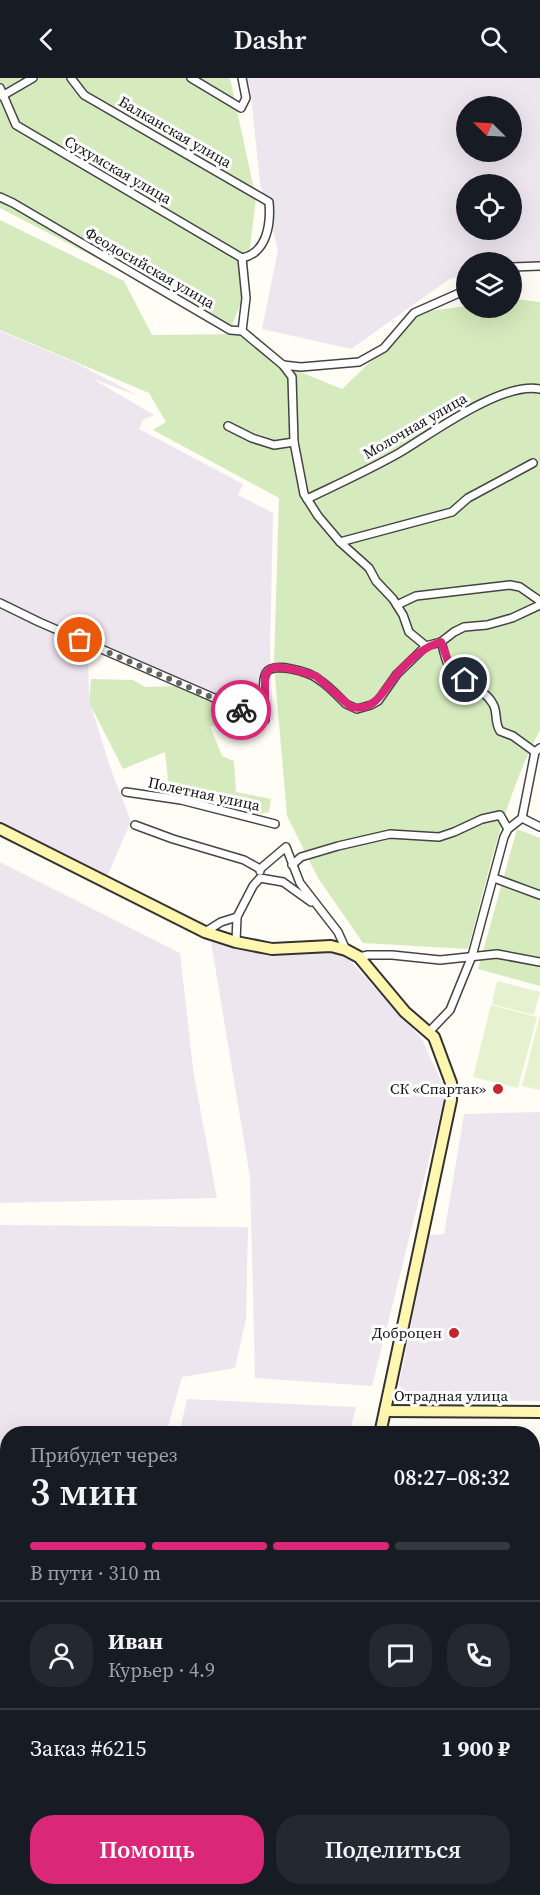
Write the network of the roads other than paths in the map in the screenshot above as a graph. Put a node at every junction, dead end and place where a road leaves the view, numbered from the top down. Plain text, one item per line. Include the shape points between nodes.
1 (33, 78) edge
2 (71, 78) edge
3 (191, 78) edge
4 (242, 78) edge
5 (1, 93) edge
6 (0, 197) edge
7 (242, 258) junction
8 (540, 266) edge
9 (522, 267) edge
10 (456, 294) edge
11 (242, 331) junction
12 (283, 366) junction
13 (540, 389) edge
14 (228, 426) dead end
15 (294, 442) junction
16 (533, 464) dead end
17 (307, 499) junction
18 (340, 542) junction
19 (0, 603) edge
20 (540, 603) edge
21 (397, 605) junction
22 (441, 642) junction
23 (426, 646) junction
24 (538, 750) edge
25 (126, 792) dead end
26 (522, 818) junction
27 (275, 824) dead end
28 (135, 825) dead end
29 (540, 827) edge
30 (508, 829) junction
31 (0, 830) edge
32 (292, 865) junction
33 (260, 869) junction
34 (260, 878) junction
35 (494, 878) junction
36 (540, 895) edge
37 (317, 907) junction
38 (237, 917) junction
39 (205, 932) junction
40 (236, 942) junction
41 (346, 950) junction
42 (472, 956) junction
43 (359, 957) junction
44 (540, 962) edge
45 (428, 1033) junction
46 (385, 1411) junction
47 (540, 1412) edge
48 (382, 1426) edge

1 - 5 street
2 - 7 street, Балканская улица via 84,95 269,202 270,213 260,249
3 - 4 street via 241,108 246,98
5 - 7 street, Сухумская улица via 16,125
6 - 11 street, Феодосийская улица via 230,330
7 - 11 street via 246,298
8 - 9 street
10 - 12 street via 414,313 384,348 359,362
11 - 12 street, Феодосийская улица
12 - 15 street via 292,377
13 - 17 street, Молочная улица via 516,391 485,402 398,453
14 - 15 street via 274,445
15 - 17 street
16 - 18 street via 468,498 452,512
17 - 18 street
18 - 21 street via 369,568
19 - 23 street via 265,720 265,678 273,668 316,676 346,704 357,709 378,701 397,674
20 - 21 street via 520,587 510,585 416,596
20 - 22 street via 487,626 464,627
21 - 23 street via 409,632
22 - 23 street
22 - 24 street via 451,669 493,704 500,730
24 - 26 street
25 - 27 street, Полетная улица via 181,800
26 - 29 street
26 - 30 street
28 - 33 street via 244,860
30 - 32 street via 500,815 439,837 390,834 338,846 301,857
30 - 35 street
31 - 39 street
32 - 33 street via 286,847
32 - 37 street
33 - 34 street
34 - 37 street via 283,882
34 - 38 street
35 - 36 street
35 - 42 street
37 - 41 street via 338,932
38 - 39 street
38 - 40 street
39 - 40 street
40 - 41 street via 272,950 331,946
41 - 43 street
42 - 43 street via 440,960 392,955
42 - 44 street via 497,954
42 - 45 street via 450,1010
43 - 45 street
45 - 46 street via 434,1037 446,1068 451,1100
46 - 47 street, Отрадная улица
46 - 48 street, Отрадная улица

